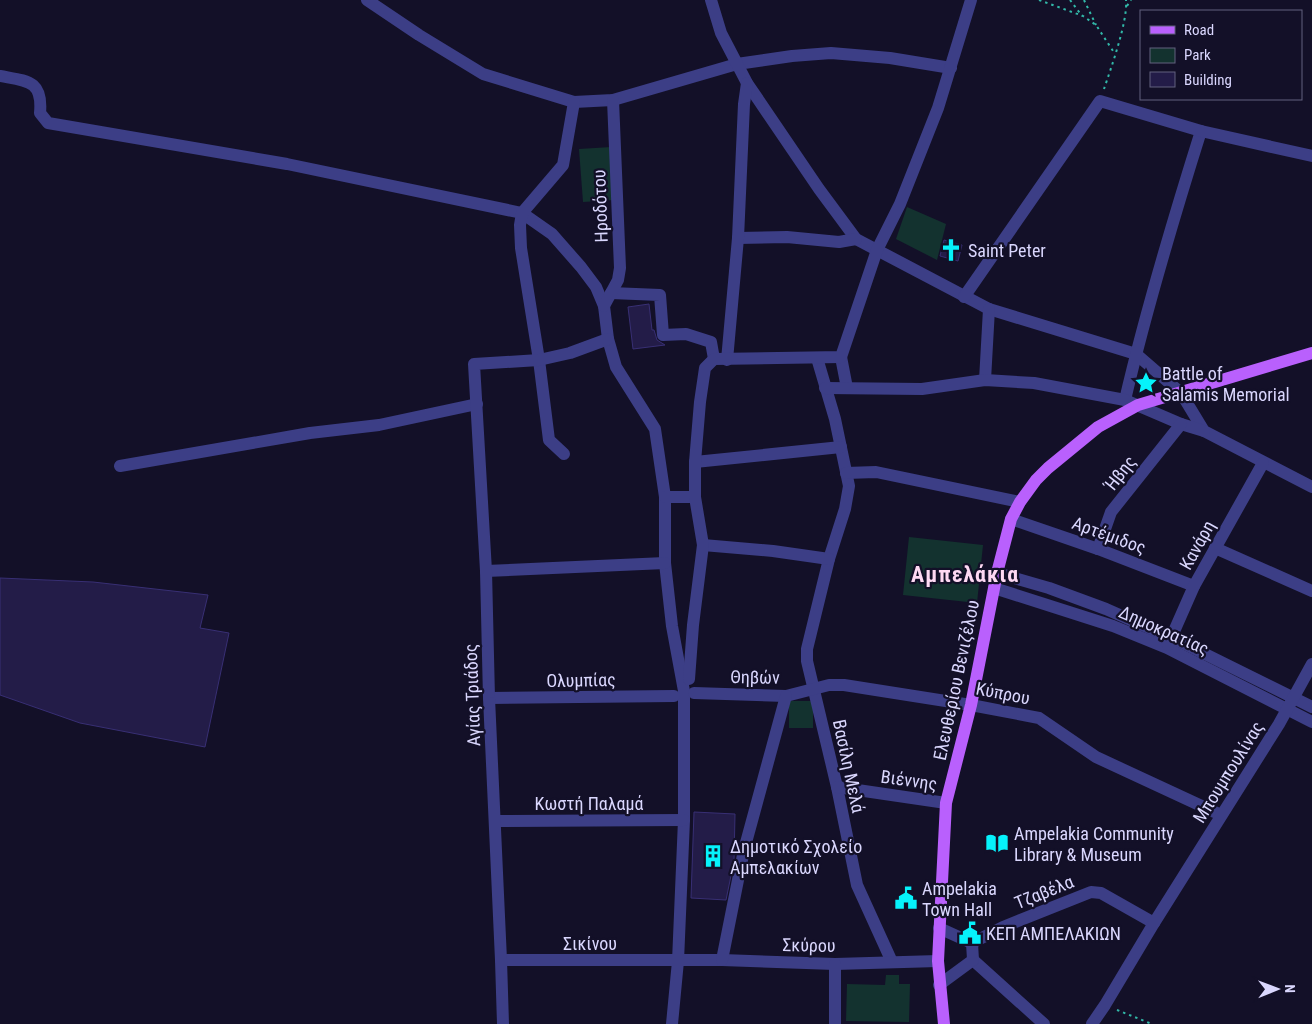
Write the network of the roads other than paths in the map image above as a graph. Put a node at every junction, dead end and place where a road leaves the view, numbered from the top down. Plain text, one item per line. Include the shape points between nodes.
1 (367, 0) edge
2 (711, 0) edge
3 (971, 0) edge
4 (738, 64) junction
5 (951, 68) junction
6 (0, 76) edge
7 (747, 83) junction
8 (613, 100) junction
9 (574, 102) junction
10 (1201, 131) junction
11 (1312, 156) edge
12 (522, 213) junction
13 (738, 238) junction
14 (856, 239) junction
15 (877, 250) junction
16 (611, 294) junction
17 (964, 297) junction
18 (604, 306) junction
19 (989, 309) junction
20 (608, 338) junction
21 (1312, 353) edge
22 (1136, 354) junction
23 (840, 357) junction
24 (817, 358) junction
25 (721, 359) junction
26 (539, 360) junction
27 (985, 380) junction
28 (825, 388) junction
29 (847, 388) junction
30 (1181, 393) junction
31 (1125, 400) junction
32 (477, 404) junction
33 (1138, 405) junction
34 (1181, 424) junction
35 (1204, 431) junction
36 (841, 446) junction
37 (564, 454) dead end
38 (695, 462) junction
39 (1263, 463) junction
40 (120, 466) dead end
41 (846, 473) junction
42 (1312, 487) edge
43 (665, 497) junction
44 (695, 497) junction
45 (1020, 502) junction
46 (1012, 519) junction
47 (703, 545) junction
48 (1215, 548) junction
49 (1098, 549) junction
50 (829, 559) junction
51 (665, 563) junction
52 (486, 571) junction
53 (997, 572) junction
54 (1194, 586) junction
55 (994, 588) junction
56 (1312, 591) edge
57 (693, 625) junction
58 (672, 626) junction
59 (1169, 643) junction
60 (1312, 664) edge
61 (690, 679) dead end
62 (814, 688) junction
63 (694, 694) dead end
64 (674, 696) dead end
65 (786, 696) junction
66 (489, 698) junction
67 (1291, 703) junction
68 (971, 705) junction
69 (1312, 707) edge
70 (1312, 722) edge
71 (837, 787) junction
72 (946, 803) junction
73 (1222, 815) junction
74 (684, 820) junction
75 (495, 821) junction
76 (1154, 923) junction
77 (939, 928) junction
78 (972, 944) junction
79 (501, 960) junction
80 (678, 960) junction
81 (722, 960) junction
82 (973, 960) junction
83 (938, 961) junction
84 (892, 962) junction
85 (835, 964) junction
86 (939, 985) junction
87 (503, 1024) edge
88 (672, 1024) edge
89 (835, 1024) edge
90 (944, 1024) edge
91 (1044, 1024) edge
92 (1092, 1024) edge

1 - 9 street via 483,74
2 - 4 street via 722,33
3 - 5 street
4 - 5 street via 831,53
4 - 7 street
4 - 8 street
5 - 15 street via 900,204
6 - 12 street via 22,80 36,87 41,100 40,112 48,123 287,164
7 - 13 street
7 - 14 street
8 - 9 street
8 - 16 street, Ηροδότου via 620,268
9 - 12 street via 563,165
10 - 11 street
10 - 17 street via 1100,101
10 - 22 street
12 - 18 street via 552,234 581,266 596,286
12 - 26 street via 520,248
13 - 14 street via 787,236 838,242
13 - 25 street
14 - 15 street
15 - 17 street
15 - 23 street
16 - 18 street, Ηροδότου
16 - 25 street via 660,295 664,335 686,334 711,342
17 - 19 street
18 - 20 street
19 - 22 street
19 - 27 street
20 - 26 street via 570,354
20 - 43 street via 616,367 655,429
21 - 30 main road, Ελευθερίου Βενιζέλου
22 - 30 street
22 - 31 street
23 - 24 street
23 - 29 street
24 - 25 street
24 - 28 street, Βασίλη Μελά
25 - 38 street via 705,368
26 - 32 street, Αγίας Τριάδος via 474,364
26 - 37 street via 549,440
27 - 29 street via 922,389
27 - 31 street via 1034,383
28 - 29 street
28 - 36 street, Βασίλη Μελά
30 - 33 main road, Ελευθερίου Βενιζέλου
30 - 35 street
31 - 33 street
32 - 40 street via 379,425 280,438
32 - 52 street, Αγίας Τριάδος
33 - 34 street
33 - 45 main road, Ελευθερίου Βενιζέλου via 1098,426 1048,468
34 - 35 street
34 - 49 street, Ήβης via 1111,512
35 - 39 street
36 - 38 street
36 - 41 street, Βασίλη Μελά
38 - 44 street
39 - 42 street
39 - 48 street, Κανάρη
41 - 45 street via 876,472
41 - 50 street, Βασίλη Μελά via 849,486 845,508
43 - 44 street
43 - 51 street
44 - 47 street
45 - 46 main road, Ελευθερίου Βενιζέλου
46 - 49 street, Αρτέμιδος
46 - 53 main road, Ελευθερίου Βενιζέλου
47 - 50 street
47 - 57 street
48 - 54 street, Κανάρη
48 - 56 street
49 - 54 street, Αρτέμιδος
50 - 62 street, Βασίλη Μελά via 807,649
51 - 52 street
51 - 58 street
52 - 66 street, Αγίας Τριάδος
53 - 55 main road, Ελευθερίου Βενιζέλου
53 - 59 street, Δημοκρατίας via 1106,609
54 - 59 street, Κανάρη
55 - 59 street, Δημοκρατίας
55 - 68 main road, Ελευθερίου Βενιζέλου
57 - 58 street
57 - 61 street
58 - 74 street via 684,691
59 - 67 street, Δημοκρατίας
60 - 67 street, Μπουμπουλίνας
62 - 65 street, Θηβών
62 - 68 street, Κύπρου via 844,685
62 - 71 street, Βασίλη Μελά
63 - 65 street, Θηβών
64 - 66 street, Ολυμπίας
65 - 81 street via 744,850
66 - 75 street, Αγίας Τριάδος
67 - 69 street, Δημοκρατίας
67 - 70 street, Δημοκρατίας
67 - 73 street, Μπουμπουλίνας
68 - 72 main road, Ελευθερίου Βενιζέλου
68 - 73 street, Κύπρου via 1038,718 1096,757
71 - 72 street, Βιέννης
71 - 84 street, Βασίλη Μελά via 857,885
72 - 77 main road, Ελευθερίου Βενιζέλου
73 - 76 street, Μπουμπουλίνας
74 - 75 street, Κωστή Παλαμά
74 - 80 street
75 - 79 street, Αγίας Τριάδος
76 - 78 street, Τζαβέλα via 1101,893 1091,892 1003,927
76 - 92 street, Μπουμπουλίνας
77 - 78 street
77 - 83 main road, Ελευθερίου Βενιζέλου
78 - 82 street
79 - 80 street, Σικίνου
79 - 87 street, Αγίας Τριάδος
80 - 81 street, Σκύρου
80 - 88 street
81 - 85 street, Σκύρου
82 - 86 street
82 - 91 street
83 - 84 street, Σκύρου
83 - 86 main road, Ελευθερίου Βενιζέλου
84 - 85 street, Σκύρου
85 - 89 street
86 - 90 main road, Ελευθερίου Βενιζέλου

